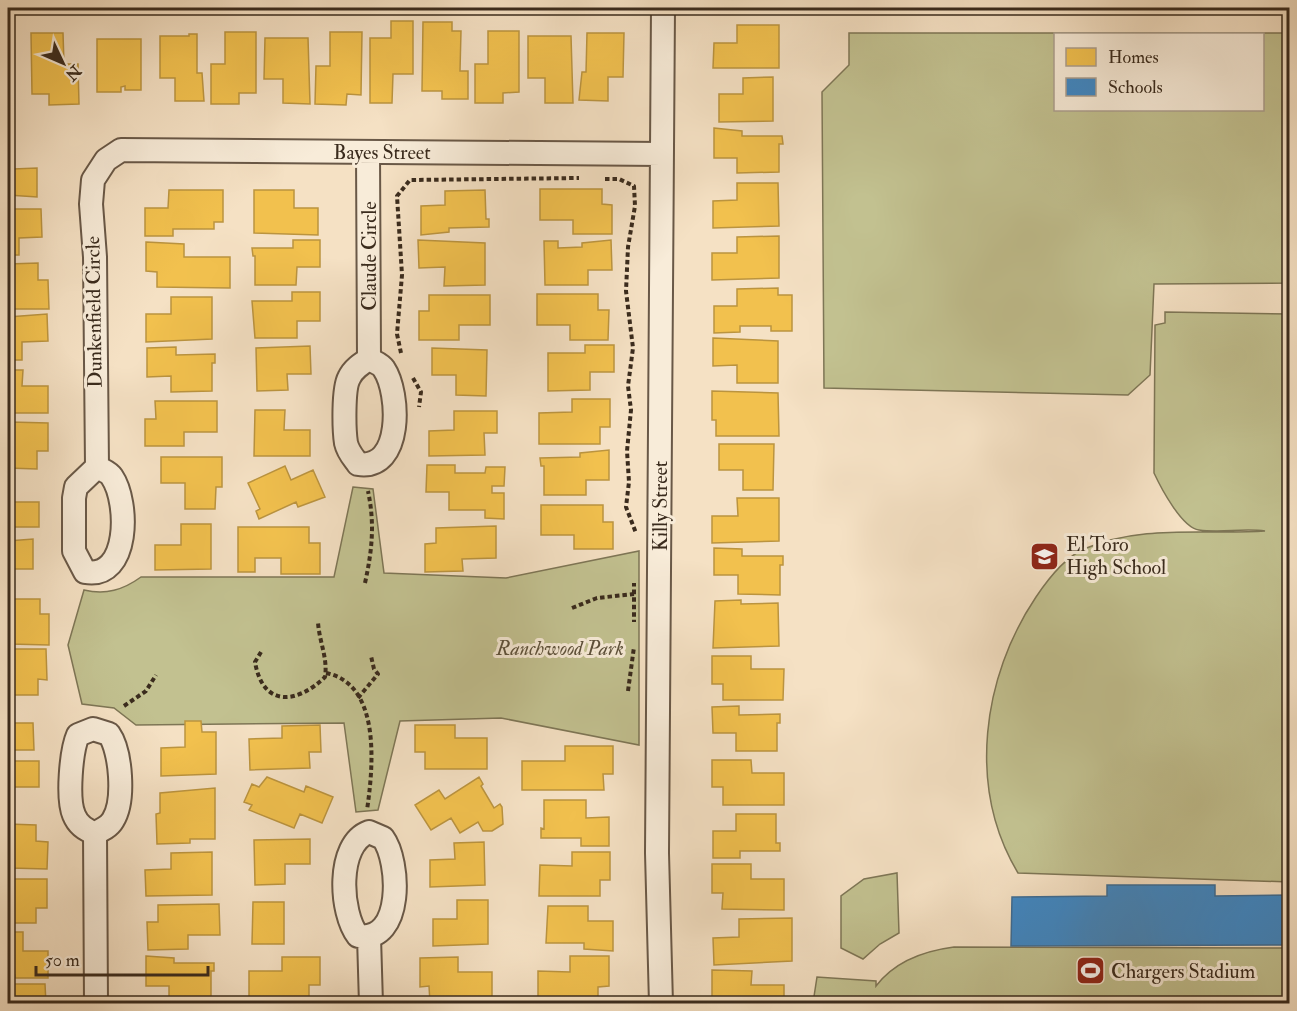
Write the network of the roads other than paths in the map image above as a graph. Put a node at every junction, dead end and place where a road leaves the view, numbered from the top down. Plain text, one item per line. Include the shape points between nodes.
1 (663, 8) edge
2 (368, 152) junction
3 (662, 154) junction
4 (105, 160) joint
5 (369, 359) dead end
6 (97, 467) dead end
7 (95, 833) dead end
8 (369, 938) dead end
9 (96, 1004) edge
10 (371, 1004) edge
11 (661, 1004) edge

1 - 3 street, Killy Street
2 - 3 street, Bayes Street
2 - 4 street, Bayes Street via 121,150
2 - 5 street, Claude Circle
3 - 11 street, Killy Street via 657,853
4 - 6 street, Dunkenfield Circle via 93,180 91,204
7 - 9 street
8 - 10 street

